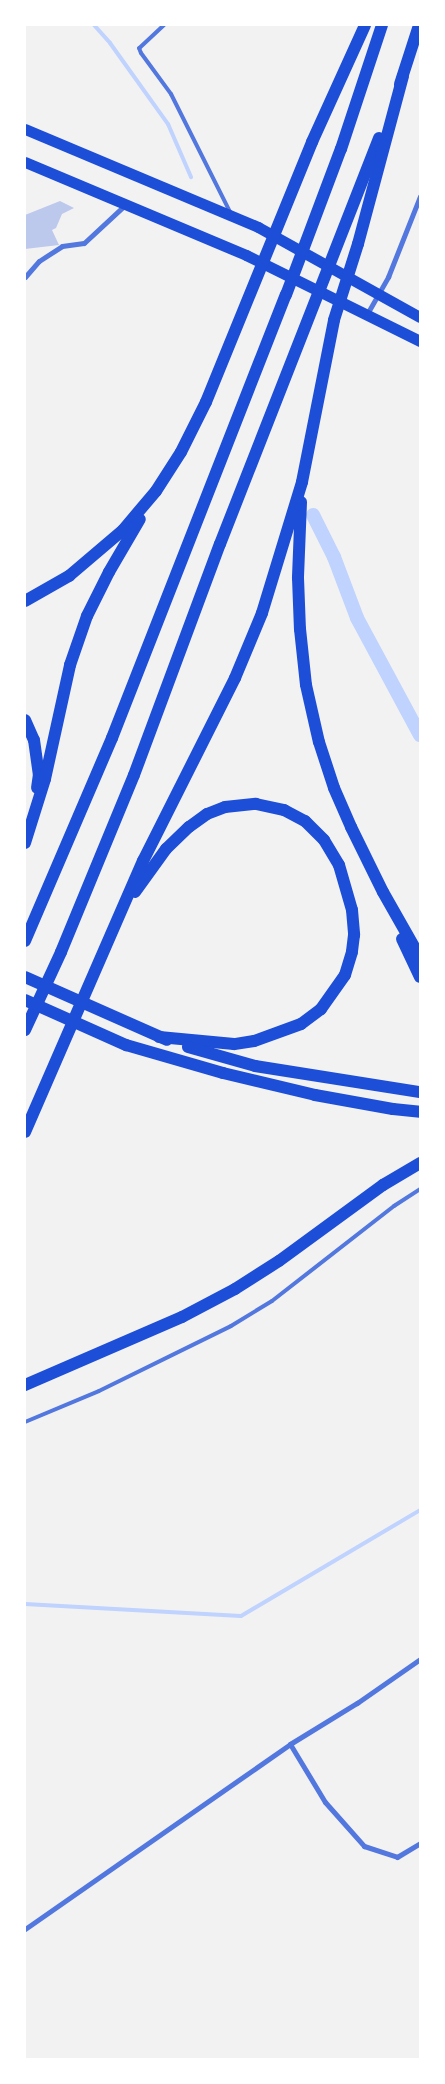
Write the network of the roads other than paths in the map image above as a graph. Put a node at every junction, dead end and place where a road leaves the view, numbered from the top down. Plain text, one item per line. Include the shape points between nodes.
1 (164, 25) edge
2 (366, 25) edge
3 (382, 25) edge
4 (420, 25) edge
5 (403, 76) junction
6 (25, 129) edge
7 (25, 162) edge
8 (420, 196) edge
9 (126, 204) junction
10 (232, 216) junction
11 (25, 277) edge
12 (378, 294) junction
13 (367, 314) junction
14 (420, 317) edge
15 (420, 341) edge
16 (302, 482) junction
17 (156, 491) junction
18 (25, 602) edge
19 (25, 720) edge
20 (35, 814) junction
21 (25, 843) edge
22 (383, 892) junction
23 (122, 911) junction
24 (26, 940) edge
25 (420, 958) edge
26 (420, 977) edge
27 (25, 978) edge
28 (25, 1000) edge
29 (25, 1030) edge
30 (160, 1037) junction
31 (420, 1092) edge
32 (420, 1112) edge
33 (25, 1132) edge
34 (420, 1163) edge
35 (420, 1190) edge
36 (25, 1384) edge
37 (25, 1422) edge
38 (420, 1659) edge
39 (290, 1744) junction
40 (420, 1843) edge
41 (25, 1928) edge

1 - 10 lane via 139,48 171,94
2 - 17 highway via 312,142 206,402 181,452
3 - 24 highway via 341,149 286,294 112,738
4 - 5 highway
5 - 16 highway via 334,320
5 - 29 highway via 220,544 134,775
6 - 10 main road
7 - 9 main road
8 - 12 street
9 - 11 street via 84,243 62,246 40,260
9 - 13 main road via 246,255
10 - 12 main road via 258,227
12 - 13 street
12 - 14 main road
13 - 15 main road
16 - 22 highway via 298,578 306,686 334,788
16 - 23 highway via 262,613 235,678 169,806
17 - 18 highway via 101,551 69,576
17 - 20 highway via 87,616 70,665 46,779
19 - 20 highway via 34,740 38,774
20 - 21 highway
22 - 25 highway
22 - 26 highway
23 - 30 highway via 166,849 201,818 225,806 256,804 284,810 306,821 324,840 345,880 352,910 352,952 345,975 321,1009 301,1024 254,1042 213,1044
23 - 33 highway
27 - 30 highway
28 - 32 highway via 126,1045 260,1083 393,1110
30 - 31 highway via 255,1066
34 - 36 highway via 235,1289 182,1317
35 - 37 lane via 394,1206 272,1301 231,1326 99,1391
38 - 39 street
39 - 40 street via 325,1802 364,1846 397,1857
39 - 41 street

